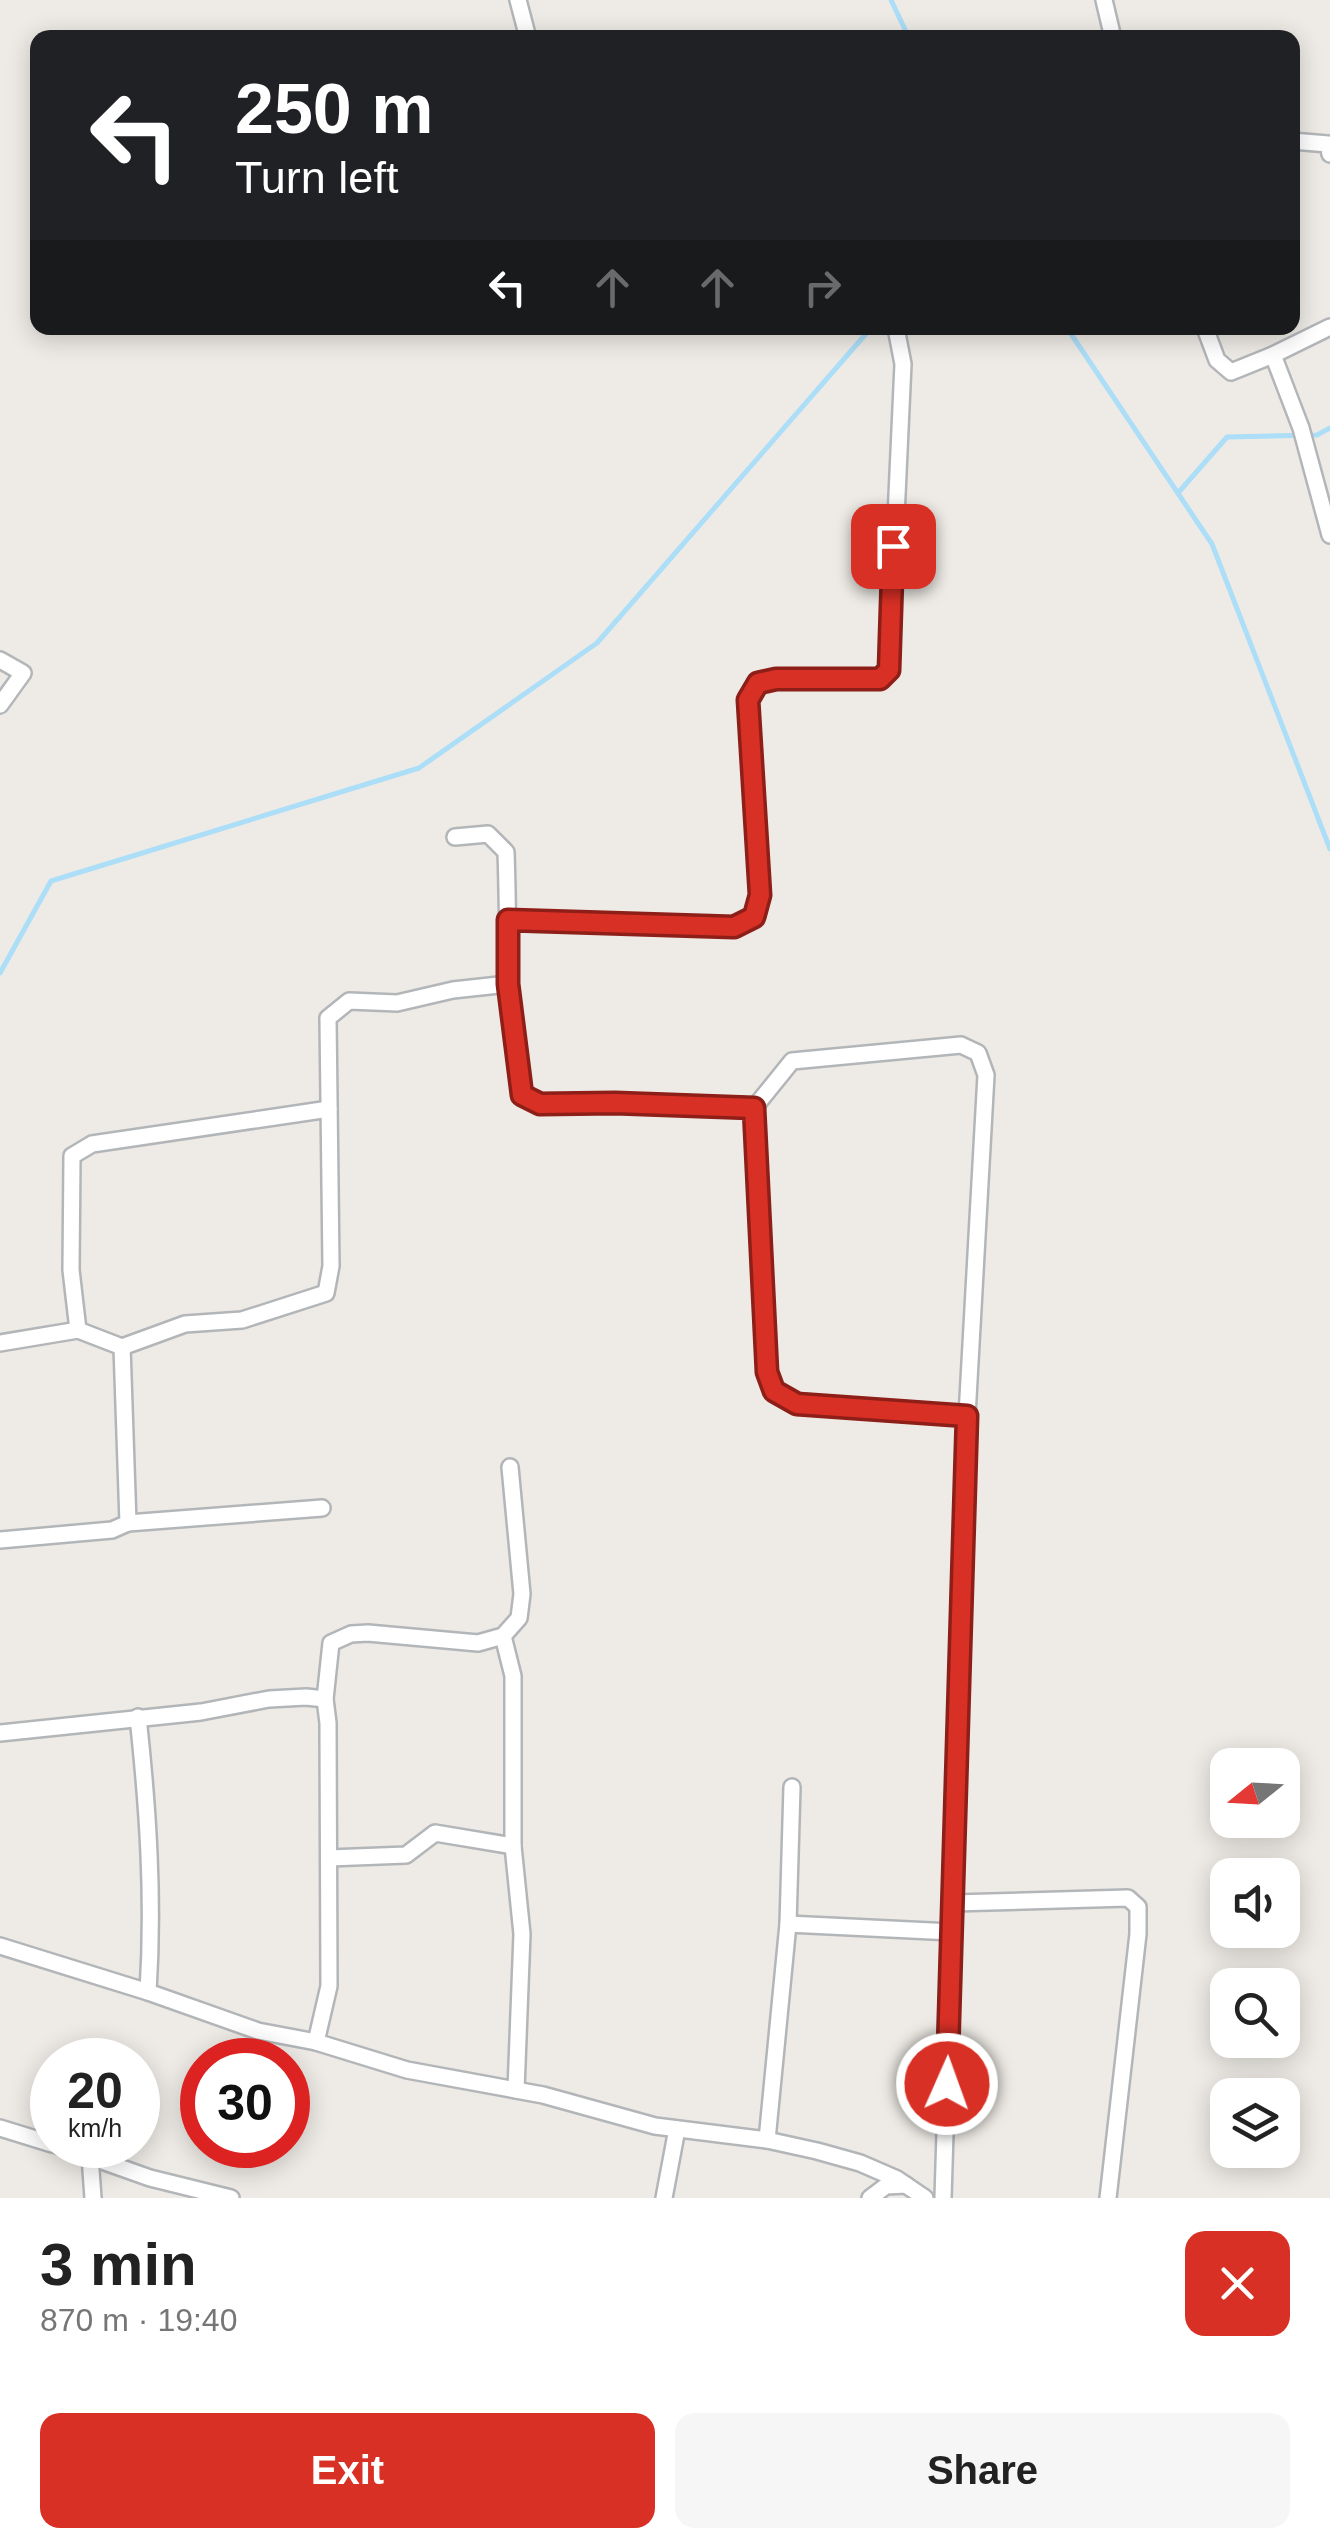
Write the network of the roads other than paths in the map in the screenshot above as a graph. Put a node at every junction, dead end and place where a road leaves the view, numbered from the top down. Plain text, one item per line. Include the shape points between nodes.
1 (518, 0) edge
2 (1104, 0) edge
3 (526, 30) edge
4 (1110, 30) edge
5 (1300, 142) edge
6 (1330, 154) edge
7 (1330, 327) edge
8 (897, 335) edge
9 (1207, 335) edge
10 (1274, 355) junction
11 (1330, 535) edge
12 (0, 660) edge
13 (0, 705) edge
14 (455, 837) dead end
15 (508, 920) junction
16 (508, 984) junction
17 (329, 1108) junction
18 (754, 1108) junction
19 (78, 1330) junction
20 (0, 1343) edge
21 (122, 1347) junction
22 (967, 1416) junction
23 (510, 1466) dead end
24 (322, 1508) dead end
25 (128, 1523) junction
26 (0, 1540) edge
27 (503, 1636) junction
28 (325, 1699) junction
29 (138, 1717) junction
30 (0, 1733) edge
31 (792, 1787) dead end
32 (513, 1846) junction
33 (329, 1858) junction
34 (953, 1903) junction
35 (788, 1924) junction
36 (952, 1932) junction
37 (0, 1946) edge
38 (148, 1992) junction
39 (316, 2042) junction
40 (516, 2090) junction
41 (0, 2128) edge
42 (677, 2129) junction
43 (30, 2137) edge
44 (767, 2140) junction
45 (91, 2168) edge
46 (123, 2168) edge
47 (906, 2185) junction
48 (94, 2198) edge
49 (231, 2198) edge
50 (664, 2198) edge
51 (870, 2198) edge
52 (925, 2198) edge
53 (943, 2198) edge
54 (1108, 2198) edge

1 - 3 street
2 - 4 street
5 - 6 street via 1328,144
7 - 10 street
8 - 15 street via 903,364 889,670 880,679 776,679 758,683 748,700 760,895 754,917 734,927
9 - 10 street via 1216,360 1231,372
10 - 11 street
12 - 13 street via 23,673
14 - 15 street via 488,834 506,852
15 - 16 street
16 - 17 street via 397,1003 348,1001 328,1018
16 - 18 street via 522,1095 540,1104
17 - 19 street via 92,1144 72,1156
17 - 21 street via 326,1293 242,1320 184,1324
18 - 22 street via 767,1372 774,1391 797,1404
18 - 22 street via 792,1060 961,1045 978,1052 986,1075
19 - 20 street
19 - 21 street
21 - 25 street
22 - 34 street
23 - 27 street via 522,1594 519,1618
24 - 25 street
25 - 26 street
27 - 28 street via 478,1643 351,1634 331,1643
27 - 32 street via 514,1676
28 - 29 street via 269,1699
28 - 33 street
29 - 30 street
29 - 38 street via 150,1852
31 - 35 street
32 - 33 street via 435,1833 406,1855
32 - 40 street via 522,1934
33 - 39 street via 329,1986
34 - 36 street
34 - 54 street via 1128,1898 1138,1908
35 - 36 street
35 - 44 street
36 - 53 street
37 - 38 street
38 - 39 street via 258,2031
39 - 40 street via 408,2070
40 - 42 street
41 - 43 street
42 - 44 street
42 - 50 street
44 - 47 street via 860,2163
45 - 48 street
46 - 49 street
47 - 51 street via 886,2186
47 - 52 street

